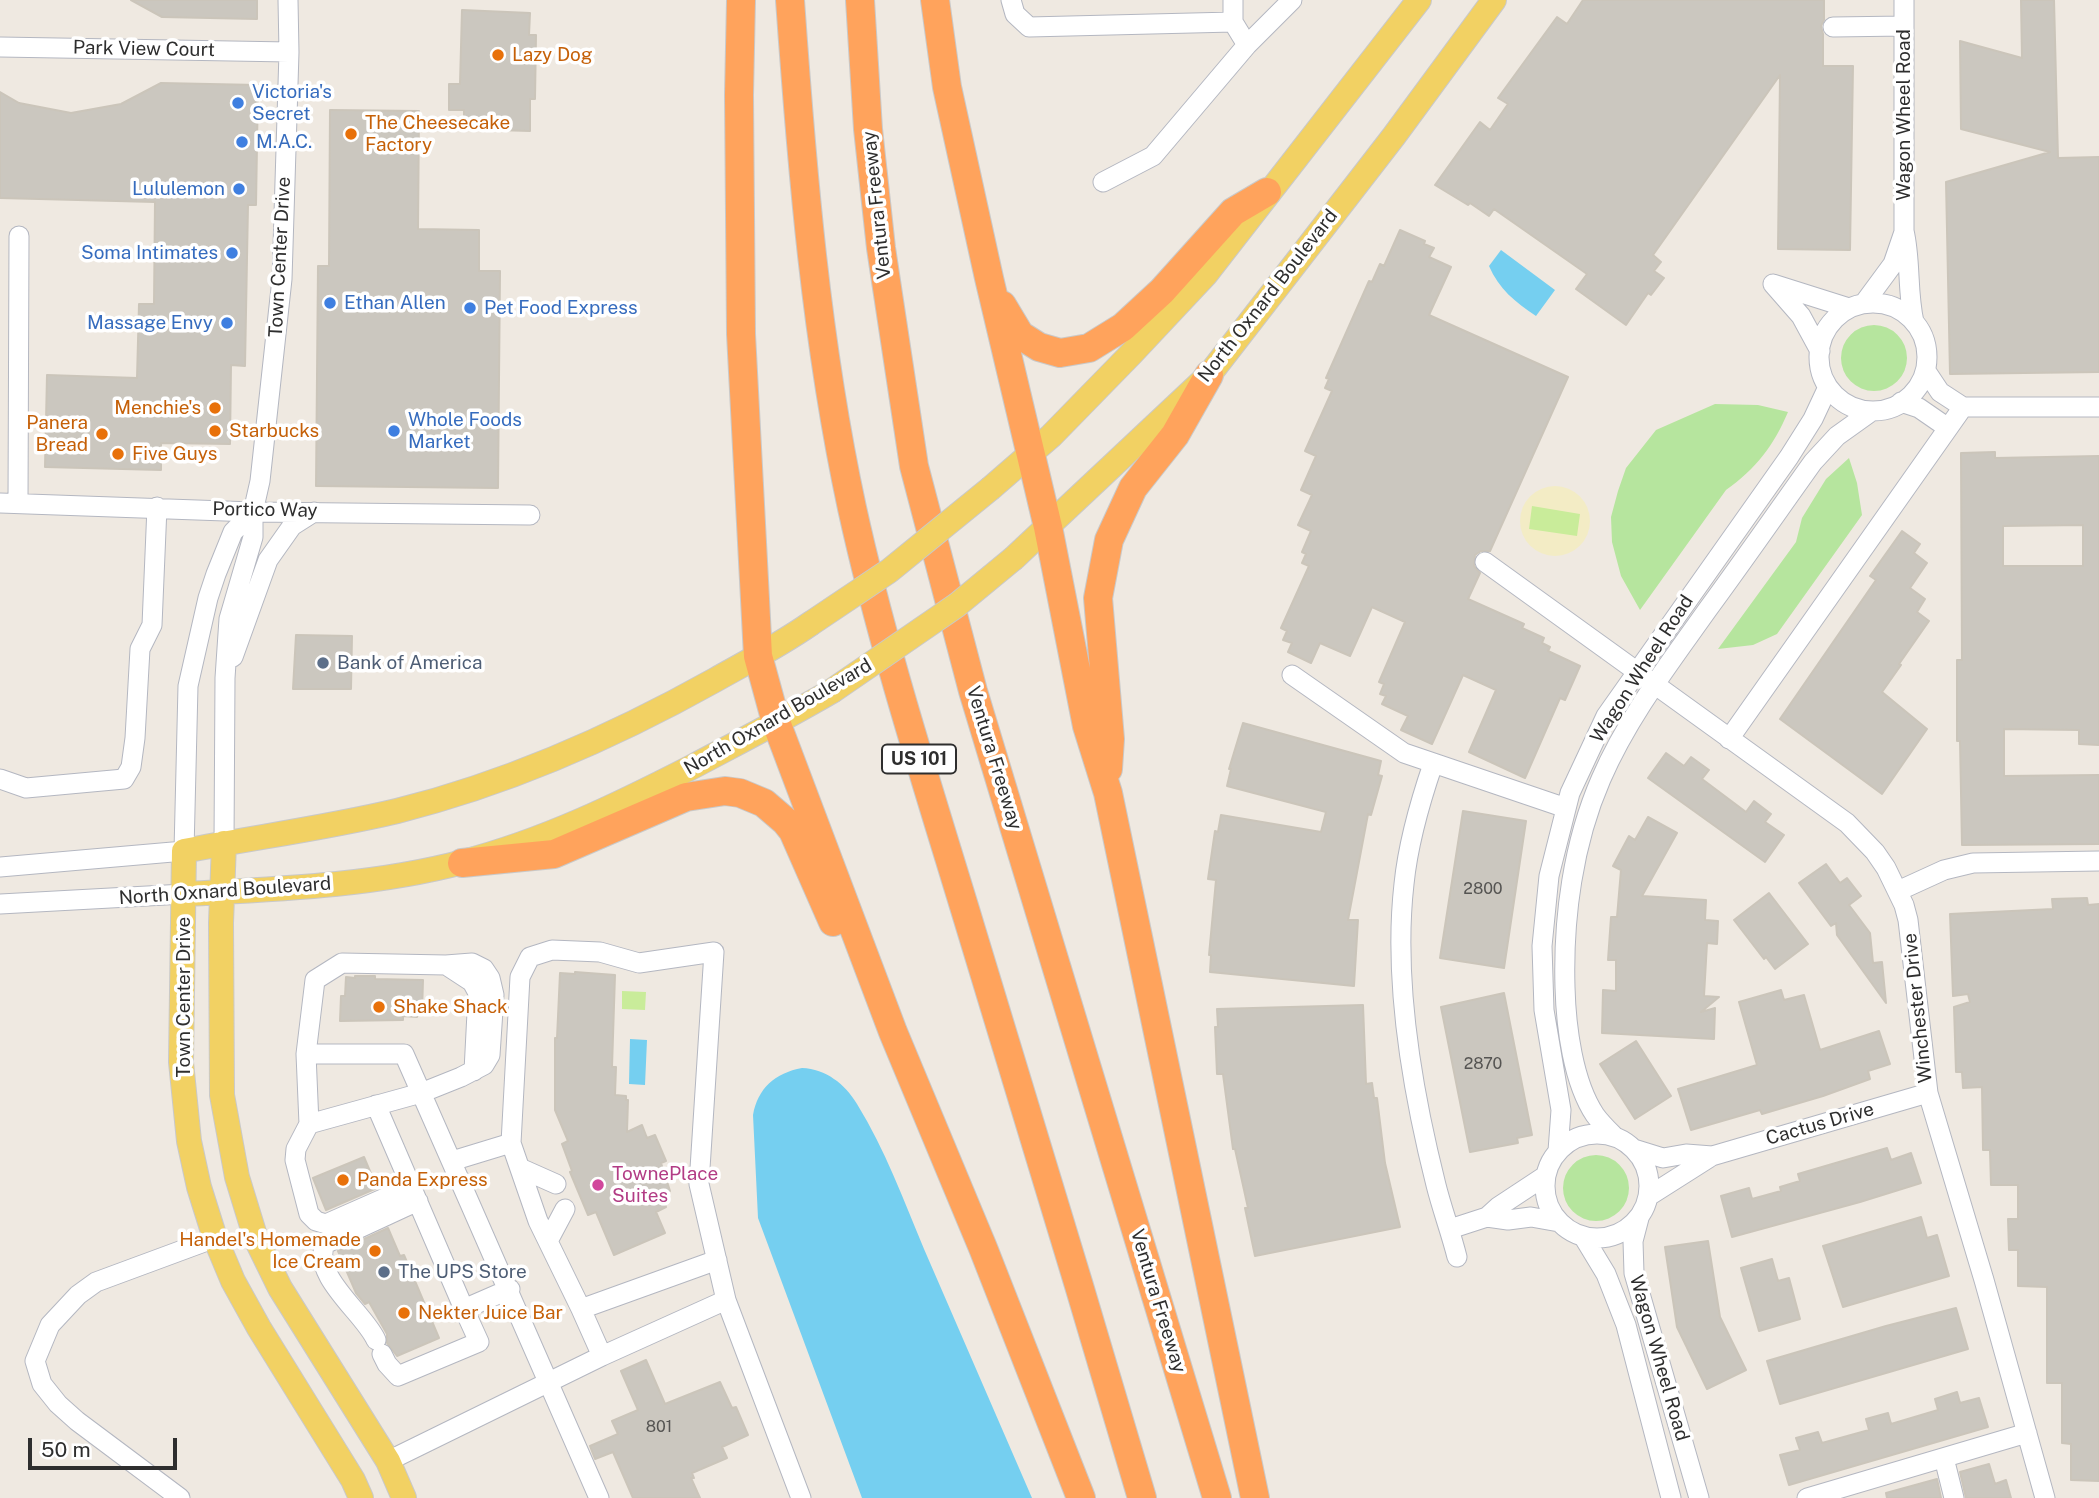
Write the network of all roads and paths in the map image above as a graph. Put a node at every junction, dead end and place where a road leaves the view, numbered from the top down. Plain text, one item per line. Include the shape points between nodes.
1 (288, 0) edge
2 (741, 0) edge
3 (790, 0) edge
4 (860, 0) edge
5 (935, 0) edge
6 (1011, 0) edge
7 (1233, 0) edge
8 (1293, 0) edge
9 (1419, 0) edge
10 (1494, 0) edge
11 (1904, 0) edge
12 (1233, 22) junction
13 (1905, 26) junction
14 (1833, 27) dead end
15 (1247, 46) junction
16 (0, 47) edge
17 (289, 52) junction
18 (1103, 182) dead end
19 (1267, 192) junction
20 (1904, 231) junction
21 (19, 236) dead end
22 (989, 278) junction
23 (1857, 305) junction
24 (1914, 322) junction
25 (1820, 351) junction
26 (1926, 372) junction
27 (1209, 375) junction
28 (1828, 387) junction
29 (1901, 402) junction
30 (1963, 407) junction
31 (2099, 407) edge
32 (1872, 411) junction
33 (1948, 428) junction
34 (1030, 455) junction
35 (9, 503) edge
36 (157, 507) junction
37 (253, 512) junction
38 (314, 512) junction
39 (530, 515) dead end
40 (1048, 527) junction
41 (1485, 562) dead end
42 (758, 656) junction
43 (1636, 672) junction
44 (1292, 676) dead end
45 (225, 677) junction
46 (1654, 685) junction
47 (776, 722) junction
48 (1729, 739) junction
49 (1433, 764) junction
50 (0, 779) edge
51 (1108, 793) junction
52 (1566, 807) junction
53 (224, 843) junction
54 (184, 850) junction
55 (2099, 861) edge
56 (462, 863) junction
57 (0, 867) edge
58 (1898, 891) junction
59 (222, 892) junction
60 (184, 894) junction
61 (0, 904) edge
62 (893, 1032) junction
63 (306, 1054) junction
64 (421, 1093) junction
65 (1928, 1093) junction
66 (376, 1105) junction
67 (309, 1124) junction
68 (1613, 1135) junction
69 (511, 1143) junction
70 (1634, 1149) junction
71 (1558, 1151) junction
72 (1712, 1156) junction
73 (452, 1161) junction
74 (520, 1168) junction
75 (1545, 1176) junction
76 (556, 1184) dead end
77 (415, 1194) junction
78 (1649, 1196) junction
79 (565, 1209) dead end
80 (1487, 1217) junction
81 (1639, 1218) junction
82 (1559, 1222) junction
83 (1450, 1229) junction
84 (1583, 1236) junction
85 (215, 1238) junction
86 (548, 1241) junction
87 (1457, 1257) dead end
88 (717, 1260) junction
89 (510, 1289) junction
90 (726, 1300) junction
91 (464, 1309) junction
92 (581, 1309) junction
93 (602, 1356) junction
94 (549, 1382) junction
95 (2027, 1433) junction
96 (1944, 1458) junction
97 (388, 1461) junction
98 (357, 1489) edge
99 (180, 1498) edge
100 (404, 1498) edge
101 (599, 1498) edge
102 (802, 1498) edge
103 (1081, 1498) edge
104 (1142, 1498) edge
105 (1217, 1498) edge
106 (1255, 1498) edge
107 (1671, 1498) edge
108 (1699, 1498) edge
109 (1807, 1498) edge
110 (1954, 1498) edge
111 (2045, 1498) edge

1 - 17 street, Town Center Drive
2 - 42 highway via 741,334
3 - 104 highway, US 101 via 802,169 823,342 852,507 895,679
4 - 105 highway, Ventura Freeway via 881,248 914,466 973,691
5 - 22 highway via 947,87
6 - 12 street via 1015,14 1029,27
7 - 12 street
8 - 15 street
9 - 19 main road
10 - 27 main road, North Oxnard Boulevard
11 - 13 street, Wagon Wheel Road
12 - 15 street
13 - 14 street
13 - 20 street, Wagon Wheel Road
15 - 18 street via 1153,156
16 - 17 street, Park View Court
17 - 37 street, Town Center Drive via 282,279
19 - 22 highway via 1233,212 1162,291 1123,327 1089,348 1060,353 1020,335
19 - 34 main road via 1206,274
20 - 23 street, Wagon Wheel Road via 1893,264
20 - 24 street, Wagon Wheel Road
21 - 35 street
22 - 34 highway
23 - 24 street via 1885,304
23 - 25 street via 1835,320
23 - 25 street via 1773,284 1801,316
24 - 26 street via 1926,352
25 - 28 street
26 - 29 street via 1914,392
26 - 30 street via 1940,392
27 - 40 main road, North Oxnard Boulevard
27 - 51 highway via 1175,435 1133,488 1109,540 1098,598 1110,739
28 - 32 street via 1854,408
28 - 43 street, Wagon Wheel Road via 1789,457
29 - 32 street
29 - 33 street
30 - 31 street
30 - 33 street
32 - 46 street, Wagon Wheel Road via 1837,436 1813,462
33 - 48 street
34 - 40 highway
34 - 42 main road, bridge via 889,571
35 - 36 street, Portico Way
36 - 37 street, Portico Way
36 - 50 street via 152,625 140,649 135,738 124,779 26,788
37 - 38 street, Portico Way
37 - 45 street, Town Center Drive via 253,537 229,619
37 - 54 street, Town Center Drive via 233,532 216,574 188,686
38 - 39 street, Portico Way
38 - 45 street, Town Center Drive via 292,526 268,560
40 - 47 main road, North Oxnard Boulevard, bridge via 957,605 832,691
40 - 51 highway via 1087,726
41 - 43 street, Winchester Drive
42 - 47 highway
42 - 53 main road via 648,717 548,761 469,789 310,831
43 - 46 street, Winchester Drive
43 - 52 street, Wagon Wheel Road via 1606,716
44 - 49 street via 1391,746
45 - 53 street, Town Center Drive
46 - 48 street, Winchester Drive
46 - 68 street, Wagon Wheel Road via 1600,781 1576,858 1567,928 1565,1003 1573,1057 1588,1102
47 - 56 main road, North Oxnard Boulevard via 625,802 545,837
47 - 62 highway
48 - 58 street, Winchester Drive via 1847,823 1875,852
49 - 52 street
49 - 83 street via 1408,860 1401,948 1418,1100
51 - 106 highway
52 - 71 street, Wagon Wheel Road via 1549,876 1542,946 1546,1023 1561,1110
53 - 54 main road
53 - 59 main road, Town Center Drive
54 - 57 street
54 - 60 main road, Town Center Drive
55 - 58 street via 1973,863 1944,870
56 - 59 main road, North Oxnard Boulevard via 331,885
56 - 62 highway via 554,853 686,797 725,791 753,797 775,811 793,831 861,984
58 - 65 street, Winchester Drive via 1908,920
59 - 60 main road, North Oxnard Boulevard
59 - 97 main road, Town Center Drive via 222,1095 237,1177 256,1239 280,1288
60 - 61 street, North Oxnard Boulevard
60 - 85 main road, Town Center Drive via 181,1062 189,1140
62 - 103 highway
63 - 64 street via 404,1054
63 - 64 street via 316,980 342,963 472,963 484,969 494,995 490,1055 474,1071
63 - 67 street
64 - 66 street
64 - 73 street
65 - 72 street, Cactus Drive
65 - 95 street, Winchester Drive
66 - 67 street
66 - 77 street
67 - 77 street via 295,1160 309,1214 316,1221 326,1224
68 - 70 street
68 - 71 street via 1583,1135
69 - 73 street
69 - 74 street
69 - 88 street via 520,977 530,957 552,950 600,952 639,963 714,952 699,1184
70 - 72 street, Cactus Drive via 1664,1157
70 - 78 street via 1644,1163
71 - 75 street
72 - 78 street, Cactus Drive
73 - 89 street
74 - 76 street
74 - 86 street
75 - 80 street
75 - 82 street via 1547,1200
77 - 91 street
77 - 91 street via 325,1244 323,1262 398,1376 479,1342
78 - 81 street
79 - 86 street
80 - 82 street
80 - 83 street
81 - 84 street via 1614,1236
81 - 108 street, Wagon Wheel Road via 1633,1251 1636,1283
82 - 84 street
83 - 87 street
84 - 107 street, Wagon Wheel Road via 1606,1273 1626,1325
85 - 98 main road, Town Center Drive via 259,1328
85 - 99 street via 96,1282 50,1325 35,1361 42,1384 58,1404
86 - 92 street
88 - 90 street
88 - 92 street
89 - 91 street
89 - 94 street
90 - 93 street
90 - 102 street
92 - 93 street
93 - 94 street
94 - 97 street
94 - 101 street
95 - 96 street
95 - 111 street, Winchester Drive
96 - 109 street
96 - 110 street
97 - 98 main road
97 - 100 main road, Town Center Drive

